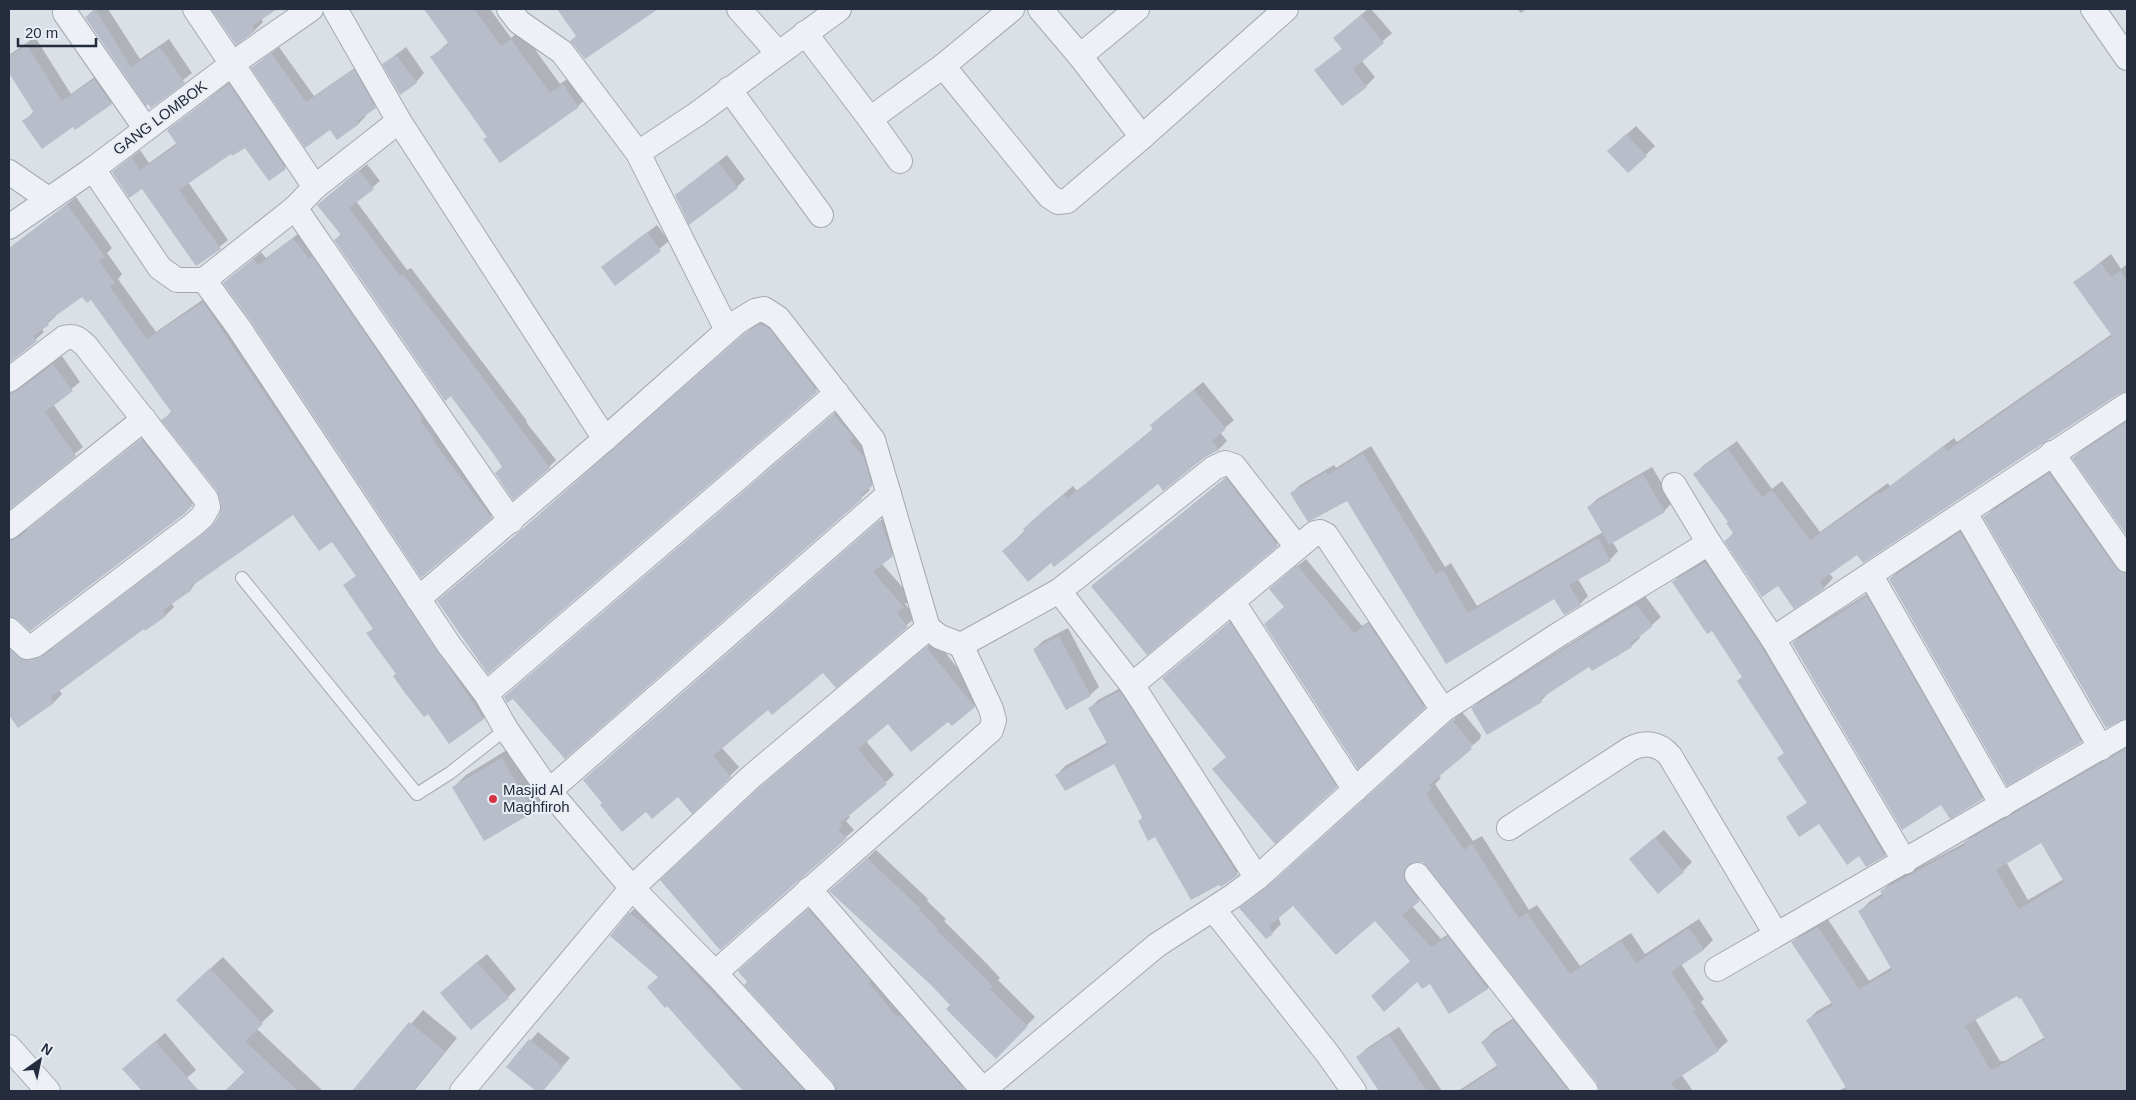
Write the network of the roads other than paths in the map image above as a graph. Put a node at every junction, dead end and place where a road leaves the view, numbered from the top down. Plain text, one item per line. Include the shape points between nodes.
1 (195, 9) edge
2 (311, 9) edge
3 (335, 9) edge
4 (509, 9) edge
5 (739, 9) edge
6 (839, 9) edge
7 (1012, 9) edge
8 (1040, 9) edge
9 (1137, 9) edge
10 (1286, 9) edge
11 (2093, 9) edge
12 (65, 13) dead end
13 (805, 33) junction
14 (778, 53) junction
15 (1080, 56) junction
16 (2127, 58) edge
17 (232, 64) junction
18 (942, 66) junction
19 (713, 101) junction
20 (870, 119) junction
21 (399, 121) junction
22 (146, 129) junction
23 (1142, 137) junction
24 (638, 153) junction
25 (900, 161) dead end
26 (93, 169) junction
27 (9, 172) edge
28 (316, 187) junction
29 (48, 199) junction
30 (295, 208) junction
31 (821, 215) dead end
32 (9, 227) edge
33 (204, 280) junction
34 (727, 330) junction
35 (9, 380) edge
36 (837, 393) junction
37 (2127, 405) edge
38 (144, 419) junction
39 (605, 439) junction
40 (2052, 453) junction
41 (1674, 485) dead end
42 (889, 494) junction
43 (1965, 513) junction
44 (511, 521) junction
45 (9, 527) edge
46 (1709, 543) junction
47 (1297, 547) junction
48 (2127, 560) edge
49 (1871, 576) junction
50 (242, 578) dead end
51 (1059, 591) junction
52 (418, 599) junction
53 (1233, 602) junction
54 (928, 628) junction
55 (9, 630) edge
56 (1774, 639) junction
57 (961, 644) junction
58 (1132, 685) junction
59 (486, 694) junction
60 (1443, 710) junction
61 (506, 729) junction
62 (2127, 732) edge
63 (2101, 748) junction
64 (1355, 790) junction
65 (549, 791) junction
66 (2002, 805) junction
67 (1510, 828) dead end
68 (1904, 862) junction
69 (1417, 875) dead end
70 (1257, 878) junction
71 (632, 888) junction
72 (808, 889) junction
73 (1213, 909) junction
74 (1776, 934) junction
75 (1717, 969) dead end
76 (715, 973) junction
77 (9, 1046) edge
78 (48, 1091) edge
79 (462, 1091) edge
80 (823, 1091) edge
81 (983, 1091) edge
82 (1354, 1091) edge
83 (1586, 1091) edge

1 - 17 street
2 - 17 street, GANG LOMBOK
3 - 21 street
4 - 24 street via 519,22 562,52
5 - 14 street
6 - 13 street
7 - 18 street
8 - 15 street
9 - 15 street
10 - 23 street
11 - 16 street
12 - 22 street
13 - 14 street
13 - 20 street
14 - 19 street
15 - 23 street
17 - 22 street, GANG LOMBOK
17 - 28 street
18 - 20 street
18 - 23 street via 1049,196 1058,202 1067,201
19 - 24 street
19 - 31 street
20 - 25 street
21 - 28 street
21 - 39 street
22 - 26 street, GANG LOMBOK
24 - 34 street
26 - 29 street, GANG LOMBOK
26 - 33 street via 160,268 177,280
27 - 29 street
28 - 30 street
29 - 32 street, GANG LOMBOK
30 - 33 street
30 - 44 street
33 - 52 street
34 - 36 street via 754,311 764,309 772,314
34 - 39 street
35 - 38 street via 71,336 86,346
36 - 42 street via 873,440
36 - 59 street
37 - 40 street
38 - 45 street
38 - 55 street via 206,499 208,507 202,517 35,645 27,646
39 - 44 street
40 - 43 street
40 - 48 street
41 - 46 street
42 - 54 street
42 - 65 street
43 - 49 street
43 - 63 street
44 - 52 street
46 - 56 street
46 - 60 street
47 - 51 street via 1234,466 1225,462
47 - 53 street
47 - 60 street via 1314,533 1326,535
49 - 56 street
49 - 66 street
50 - 61 lane via 417,794 450,773
51 - 57 street
51 - 58 street
52 - 59 street
53 - 58 street
53 - 64 street
54 - 57 street via 940,637
54 - 71 street via 751,777
56 - 68 street
57 - 72 street via 991,709 994,720 991,730
58 - 70 street
59 - 61 street
60 - 64 street
61 - 65 street
62 - 63 street
63 - 66 street
64 - 70 street
65 - 71 street
66 - 68 street
67 - 74 street via 1630,749 1647,744 1657,746 1670,756
68 - 74 street
69 - 83 street
70 - 73 street
71 - 76 street
71 - 79 street
72 - 76 street
72 - 81 street
73 - 81 street via 1157,945
73 - 82 street
74 - 75 street
76 - 80 street
77 - 78 street

